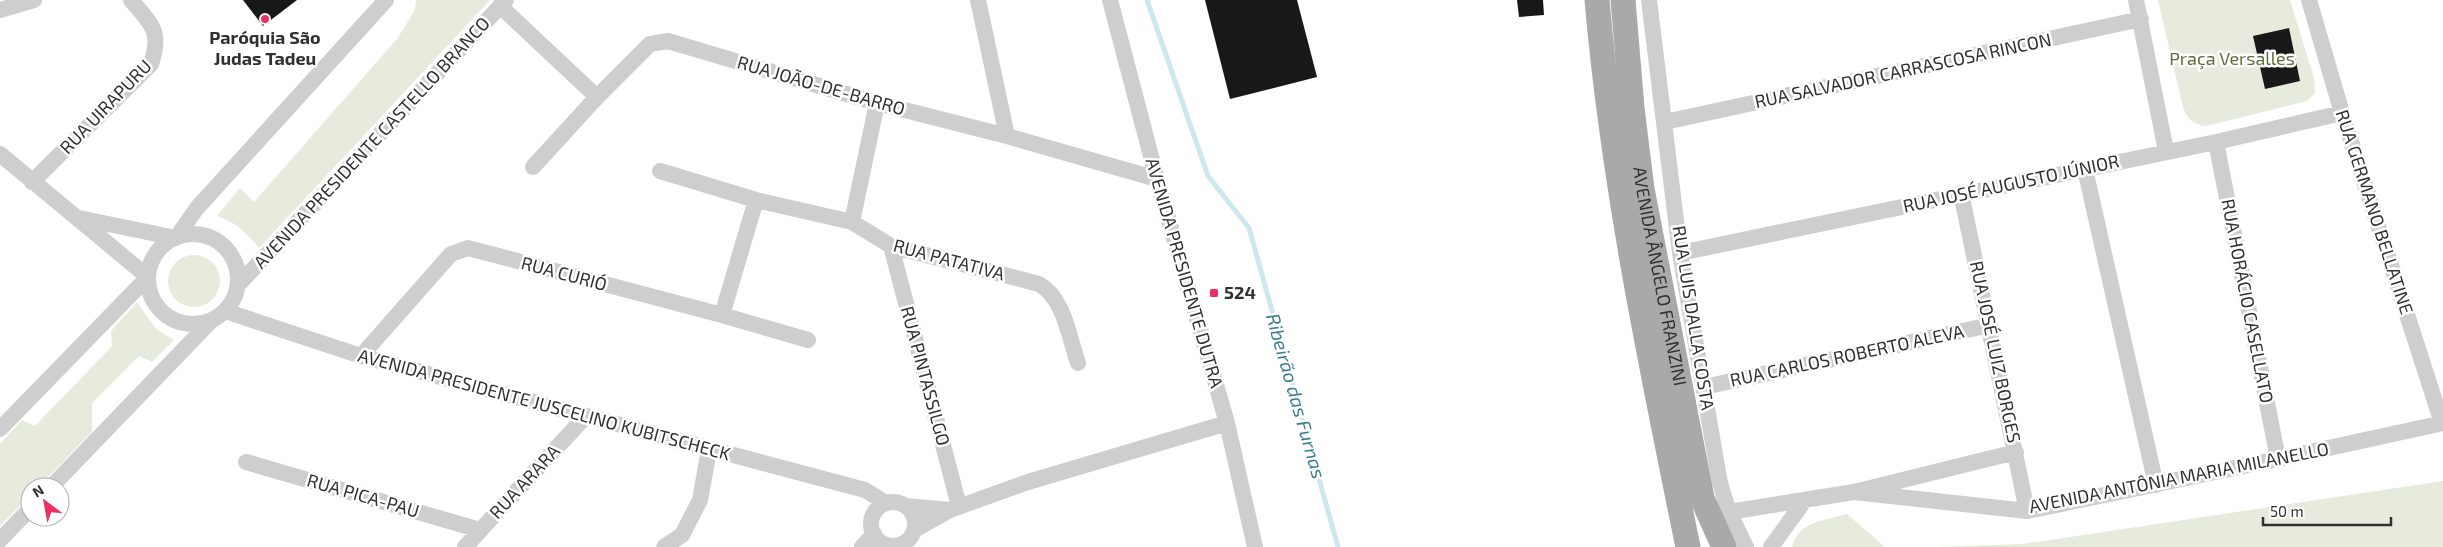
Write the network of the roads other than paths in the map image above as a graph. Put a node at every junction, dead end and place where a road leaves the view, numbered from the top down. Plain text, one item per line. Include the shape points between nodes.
1 (34, 0) edge
2 (131, 0) edge
3 (386, 0) edge
4 (978, 0) edge
5 (1110, 0) edge
6 (1597, 0) edge
7 (1623, 0) edge
8 (1649, 0) edge
9 (2136, 0) edge
10 (2309, 0) edge
11 (503, 3) edge
12 (0, 10) edge
13 (2141, 19) junction
14 (596, 97) junction
15 (877, 103) junction
16 (2342, 112) junction
17 (1664, 122) junction
18 (1007, 136) junction
19 (2216, 142) junction
20 (2166, 152) junction
21 (0, 154) edge
22 (533, 167) dead end
23 (2085, 169) junction
24 (660, 172) dead end
25 (1157, 179) junction
26 (32, 182) junction
27 (1960, 193) junction
28 (756, 200) junction
29 (80, 218) junction
30 (852, 222) junction
31 (176, 238) junction
32 (892, 246) junction
33 (1680, 253) junction
34 (148, 277) junction
35 (238, 285) junction
36 (722, 315) junction
37 (218, 316) junction
38 (1990, 325) junction
39 (808, 340) dead end
40 (361, 356) junction
41 (1078, 363) dead end
42 (1704, 386) junction
43 (585, 417) junction
44 (1227, 423) junction
45 (2442, 423) edge
46 (0, 429) edge
47 (709, 450) junction
48 (2016, 452) junction
49 (2278, 460) junction
50 (246, 462) dead end
51 (61, 477) edge
52 (2156, 485) junction
53 (865, 490) junction
54 (1854, 492) junction
55 (1805, 500) junction
56 (886, 504) junction
57 (906, 506) junction
58 (955, 508) junction
59 (2027, 511) junction
60 (1729, 512) junction
61 (20, 519) edge
62 (873, 528) junction
63 (480, 530) junction
64 (914, 530) junction
65 (0, 540) edge
66 (894, 546) edge
67 (465, 547) edge
68 (664, 547) edge
69 (862, 547) edge
70 (1255, 547) edge
71 (1688, 547) edge
72 (1724, 547) edge
73 (1746, 547) edge
74 (1771, 547) edge

1 - 12 street
2 - 26 street, RUA UIRAPURU via 156,30 157,46 152,64
3 - 31 street via 197,208
4 - 18 street
5 - 25 street, AVENIDA PRESIDENTE DUTRA
6 - 71 main road, AVENIDA ÂNGELO FRANZINI via 1605,87 1632,261
7 - 72 main road, AVENIDA ÂNGELO FRANZINI via 1642,189 1702,498
8 - 17 street, RUA LUIS DALLA COSTA
9 - 13 street
10 - 16 street, RUA GERMANO BELLATINE
11 - 14 street
11 - 35 street, AVENIDA PRESIDENTE CASTELLO BRANCO
13 - 17 street, RUA SALVADOR CARRASCOSA RINCON
13 - 20 street
14 - 15 street, RUA JOÃO-DE-BARRO via 650,44 668,41
14 - 22 street, RUA JOÃO-DE-BARRO
15 - 18 street, RUA JOÃO-DE-BARRO
15 - 30 street
16 - 19 street, RUA JOSÉ AUGUSTO JÚNIOR
16 - 45 street, RUA GERMANO BELLATINE
17 - 33 street, RUA LUIS DALLA COSTA
18 - 25 street, RUA JOÃO-DE-BARRO
19 - 20 street, RUA JOSÉ AUGUSTO JÚNIOR
19 - 49 street, RUA HORÁCIO CASELLATO
20 - 23 street, RUA JOSÉ AUGUSTO JÚNIOR
21 - 26 street
23 - 27 street, RUA JOSÉ AUGUSTO JÚNIOR
23 - 52 street
24 - 28 street, RUA PATATIVA
25 - 44 street, AVENIDA PRESIDENTE DUTRA
26 - 29 street
27 - 33 street, RUA JOSÉ AUGUSTO JÚNIOR
27 - 38 street, RUA JOSÉ LUIZ BORGES
28 - 30 street, RUA PATATIVA
28 - 36 street
29 - 31 street
29 - 34 street
30 - 32 street, RUA PATATIVA
31 - 34 street via 160,250
31 - 35 street via 198,235 212,238 224,246 233,257
32 - 41 street, RUA PATATIVA via 1039,284 1049,290 1057,300
32 - 58 street, RUA PINTASSILGO
33 - 42 street, RUA LUIS DALLA COSTA
34 - 37 street via 156,306 167,316 182,323 197,324
34 - 46 street
35 - 37 street via 234,299
36 - 39 street, RUA CURIÓ
36 - 40 street, RUA CURIÓ via 468,248 451,254
37 - 40 street, AVENIDA PRESIDENTE JUSCELINO KUBITSCHECK
37 - 51 street
38 - 42 street, RUA CARLOS ROBERTO ALEVA
38 - 48 street, RUA JOSÉ LUIZ BORGES
40 - 43 street, AVENIDA PRESIDENTE JUSCELINO KUBITSCHECK
42 - 60 street, RUA LUIS DALLA COSTA via 1720,483
43 - 47 street, AVENIDA PRESIDENTE JUSCELINO KUBITSCHECK
43 - 63 street, RUA ARARA
44 - 58 street via 1028,482
44 - 70 street, AVENIDA PRESIDENTE DUTRA
45 - 49 street, AVENIDA ANTÔNIA MARIA MILANELLO
47 - 53 street, AVENIDA PRESIDENTE JUSCELINO KUBITSCHECK
47 - 68 street via 700,500 682,535
48 - 54 street
48 - 59 street, RUA JOSÉ LUIZ BORGES
49 - 52 street, AVENIDA ANTÔNIA MARIA MILANELLO
50 - 63 street, RUA PICA-PAU
52 - 59 street, AVENIDA ANTÔNIA MARIA MILANELLO
53 - 56 street, AVENIDA PRESIDENTE JUSCELINO KUBITSCHECK
53 - 62 street
54 - 55 street
54 - 59 street, AVENIDA ANTÔNIA MARIA MILANELLO
55 - 60 street
55 - 74 street
56 - 57 street
56 - 62 street via 876,511
57 - 58 street
57 - 64 street via 914,517
58 - 64 street
60 - 73 street, RUA LUIS DALLA COSTA
61 - 65 street
62 - 66 street via 885,544
62 - 69 street
63 - 67 street, RUA ARARA
64 - 66 street via 906,542

